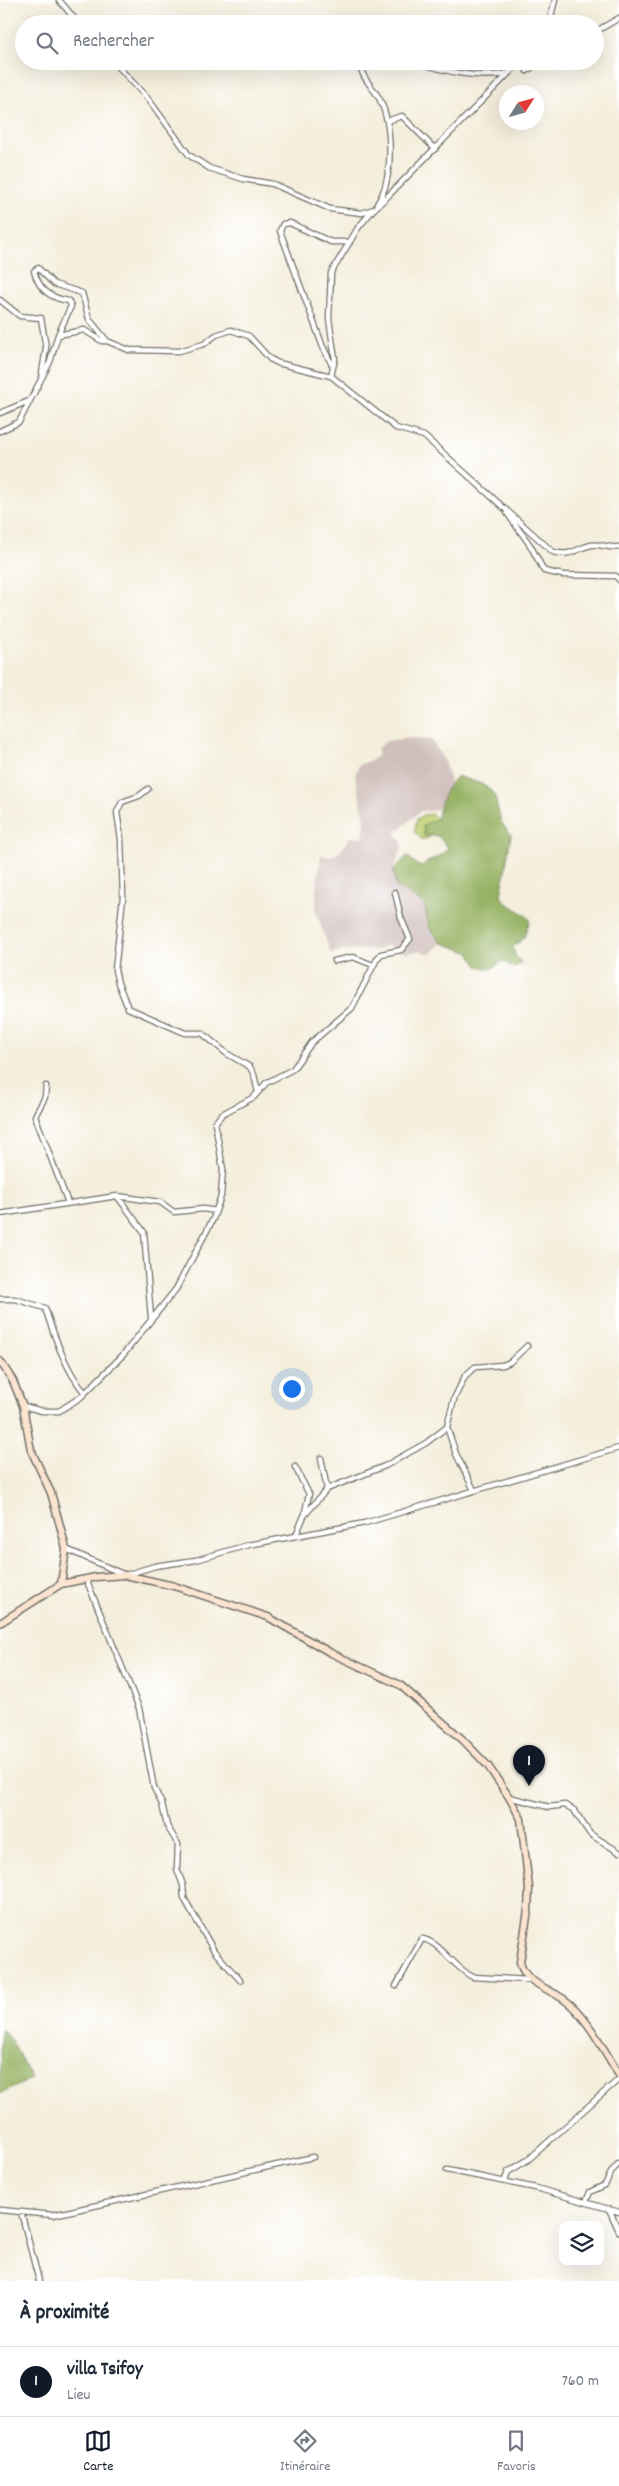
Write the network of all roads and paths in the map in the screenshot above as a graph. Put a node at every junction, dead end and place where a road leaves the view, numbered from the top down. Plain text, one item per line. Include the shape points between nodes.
1 (59, 0) edge
2 (556, 0) edge
3 (72, 15) edge
4 (552, 15) edge
5 (619, 18) edge
6 (604, 27) edge
7 (121, 70) edge
8 (364, 70) edge
9 (441, 70) edge
10 (510, 72) joint
11 (387, 121) junction
12 (435, 149) junction
13 (374, 209) junction
14 (350, 242) junction
15 (0, 300) edge
16 (58, 335) junction
17 (107, 341) junction
18 (333, 370) junction
19 (331, 376) junction
20 (42, 377) junction
21 (29, 401) junction
22 (0, 413) edge
23 (0, 431) edge
24 (502, 506) junction
25 (619, 547) edge
26 (619, 580) edge
27 (148, 789) dead end
28 (395, 892) dead end
29 (334, 961) dead end
30 (373, 965) junction
31 (46, 1086) dead end
32 (258, 1092) junction
33 (117, 1196) junction
34 (68, 1203) junction
35 (216, 1212) junction
36 (0, 1214) edge
37 (0, 1299) edge
38 (151, 1319) junction
39 (527, 1346) dead end
40 (0, 1361) edge
41 (85, 1393) junction
42 (23, 1406) junction
43 (447, 1427) junction
44 (619, 1448) edge
45 (321, 1458) dead end
46 (295, 1467) dead end
47 (327, 1489) junction
48 (474, 1490) junction
49 (304, 1516) junction
50 (296, 1535) junction
51 (66, 1549) junction
52 (125, 1575) junction
53 (86, 1579) junction
54 (61, 1584) junction
55 (0, 1624) edge
56 (509, 1797) junction
57 (619, 1852) edge
58 (240, 1980) dead end
59 (529, 1980) junction
60 (396, 1986) dead end
61 (619, 2075) edge
62 (619, 2080) edge
63 (313, 2157) dead end
64 (619, 2163) edge
65 (447, 2170) dead end
66 (505, 2180) junction
67 (586, 2202) junction
68 (609, 2209) junction
69 (0, 2210) edge
70 (21, 2212) junction
71 (619, 2212) edge
72 (619, 2231) edge
73 (39, 2281) edge

1 - 3 street
2 - 4 street
5 - 6 street
7 - 13 street via 149,100 189,155 208,168 273,184 330,209 362,213
8 - 11 street
9 - 10 street via 474,75
10 - 12 street
11 - 12 street via 402,116
11 - 13 street via 391,143 389,163
12 - 13 street
13 - 14 street
14 - 18 street via 331,273 329,319 335,359
14 - 18 street via 331,242 290,223 283,224 280,231
15 - 20 street via 20,316 41,318 46,348
16 - 17 street via 84,330
16 - 17 street via 71,306 69,301 55,298 43,290 34,271 38,268 54,284 82,293 89,319
16 - 20 street
17 - 19 street via 129,350 179,351 204,344 230,330 250,336 270,359 278,363
18 - 19 street
19 - 24 street via 396,428 424,436
20 - 21 street
21 - 22 street
21 - 23 street via 19,422
24 - 25 street via 553,552 566,555 593,544
24 - 26 street via 544,571 563,576 616,576
27 - 32 street via 122,802 117,812 123,897 115,970 122,996 128,1008 185,1033 202,1033 250,1067
28 - 30 street via 400,918 410,940 401,950 381,954
29 - 30 street via 353,957
30 - 32 street via 352,1008 312,1042 293,1069 266,1083
31 - 34 street via 45,1096 35,1116
32 - 35 street via 222,1114 215,1123 223,1169
33 - 34 street
33 - 35 street via 160,1202 174,1212 203,1209
33 - 38 street via 144,1232
34 - 36 street
35 - 38 street via 176,1290
37 - 41 street via 15,1299 45,1308 74,1379
38 - 41 street via 123,1355
39 - 43 street via 510,1362 475,1367 465,1376 454,1399
40 - 42 street
41 - 42 street via 59,1411
42 - 51 street via 31,1450 51,1493
43 - 47 street via 385,1466
43 - 48 street
44 - 48 street
45 - 47 street
46 - 49 street via 309,1494
47 - 49 street
48 - 50 street via 365,1523
49 - 50 street
50 - 52 street
51 - 52 street
51 - 54 street
52 - 53 street
52 - 56 street via 174,1586 268,1617 331,1653 400,1686 482,1759
53 - 54 street
53 - 58 street via 139,1708 154,1788 167,1826 178,1844 178,1869 184,1898 214,1951
54 - 55 street
56 - 57 street via 549,1807 565,1805 574,1810 590,1834
56 - 59 street via 521,1819 527,1863 528,1910 520,1962
59 - 60 street via 465,1974 432,1942 422,1939
59 - 61 street via 571,2004
62 - 66 street via 529,2159 508,2172
63 - 70 street via 53,2215
64 - 67 street via 605,2185 590,2192
65 - 66 street
66 - 67 street
67 - 68 street
68 - 71 street
68 - 72 street
69 - 70 street
70 - 73 street

